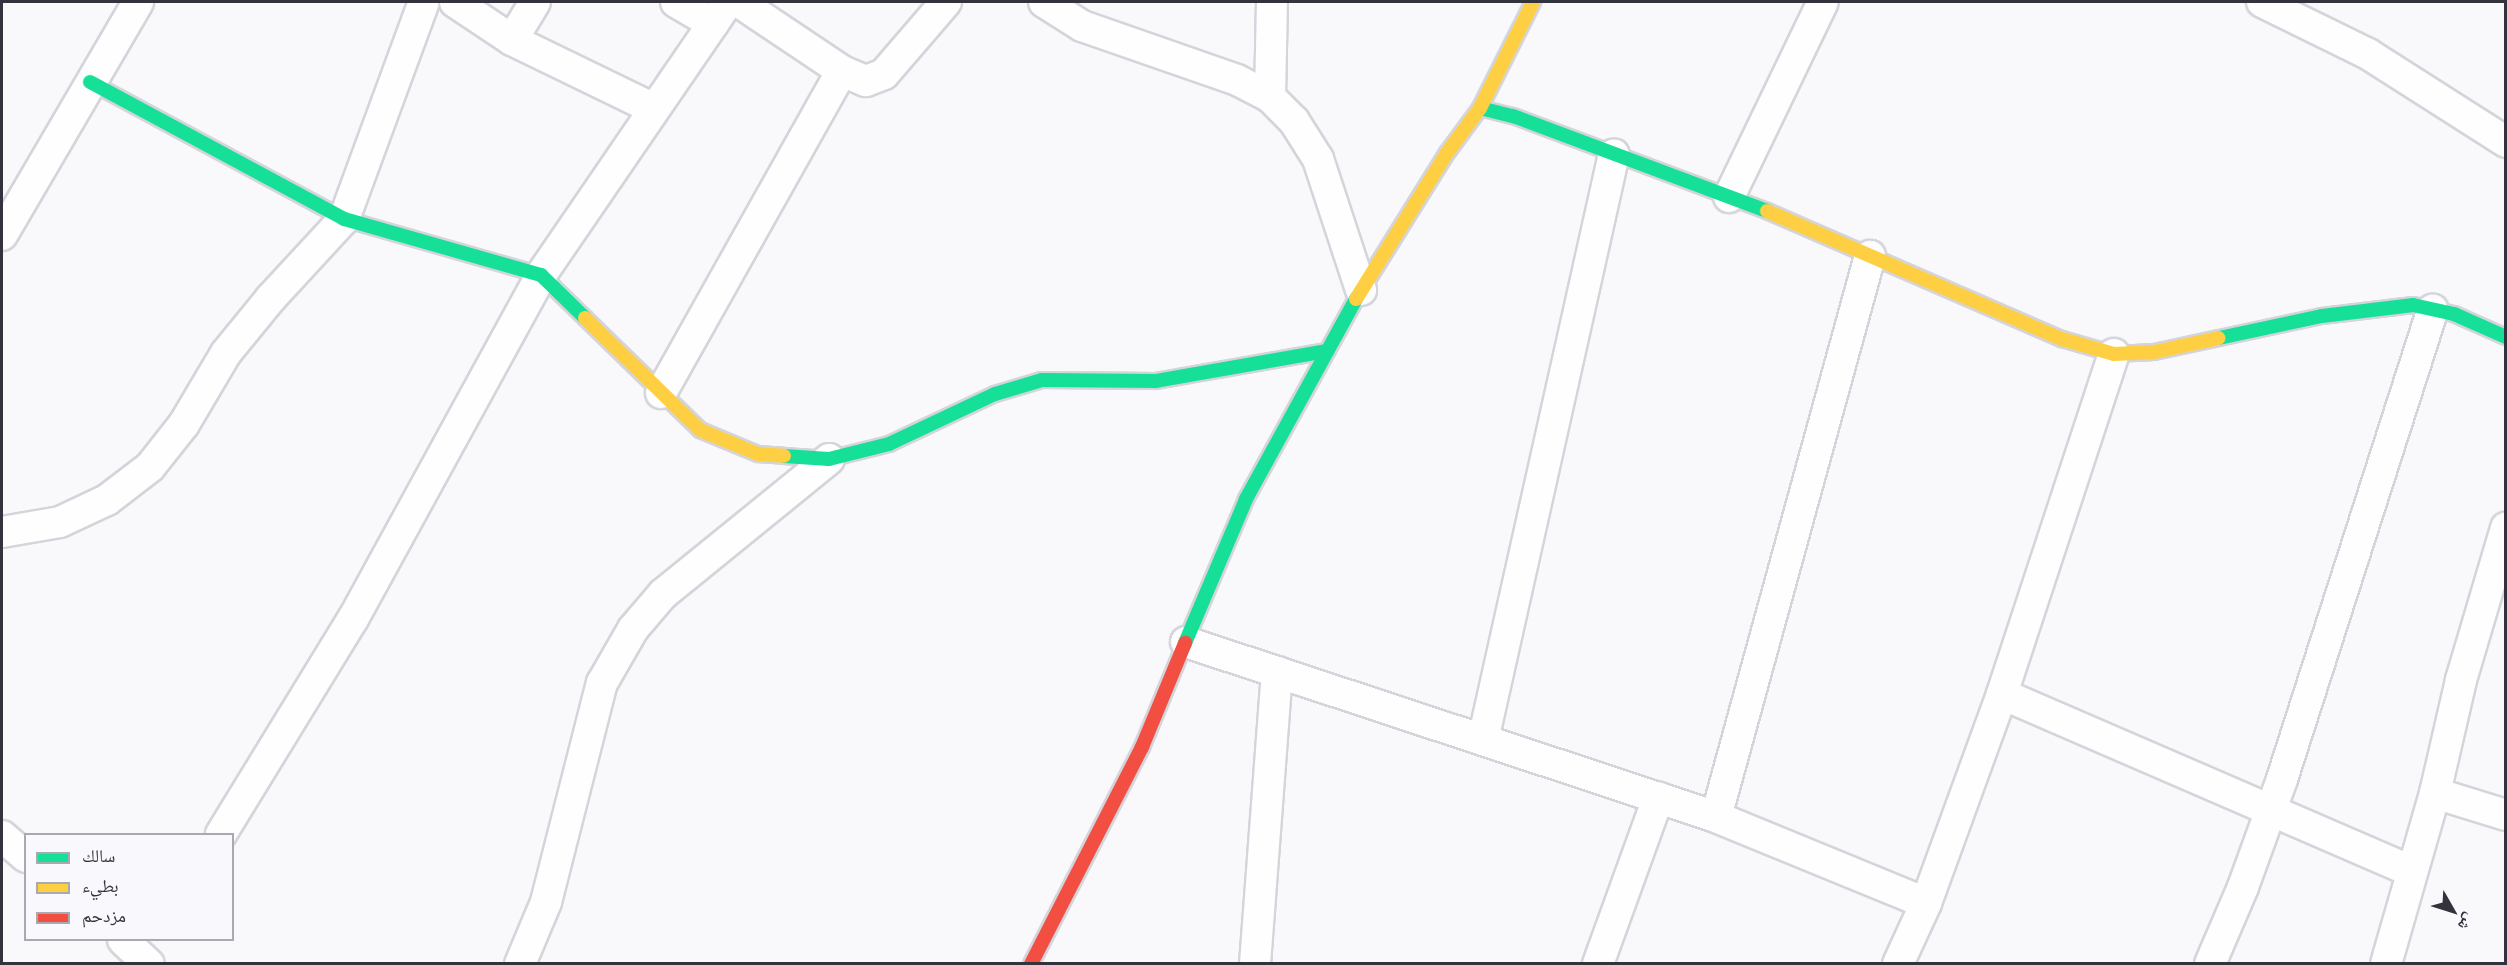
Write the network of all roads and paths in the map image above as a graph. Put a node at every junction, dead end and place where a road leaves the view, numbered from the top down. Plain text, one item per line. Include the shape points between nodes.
1 (138, 2) edge
2 (424, 2) edge
3 (455, 2) edge
4 (535, 2) edge
5 (676, 2) edge
6 (739, 2) edge
7 (946, 2) edge
8 (1044, 2) edge
9 (1272, 2) edge
10 (1533, 2) edge
11 (1824, 2) edge
12 (2262, 2) edge
13 (721, 13) edge
14 (512, 40) junction
15 (842, 71) junction
16 (90, 82) junction
17 (1270, 97) junction
18 (1480, 108) junction
19 (654, 109) junction
20 (2505, 142) edge
21 (1614, 154) junction
22 (1729, 197) junction
23 (344, 219) junction
24 (2, 235) edge
25 (1870, 256) junction
26 (541, 275) junction
27 (1361, 290) junction
28 (2433, 310) junction
29 (2505, 337) edge
30 (1327, 351) junction
31 (2114, 354) junction
32 (661, 393) junction
33 (829, 459) junction
34 (2505, 528) edge
35 (2, 532) edge
36 (1186, 642) junction
37 (1278, 672) junction
38 (2002, 694) junction
39 (1483, 740) junction
40 (2435, 793) junction
41 (1658, 798) junction
42 (2270, 810) junction
43 (2505, 815) edge
44 (1716, 817) junction
45 (222, 833) edge
46 (2, 836) edge
47 (24, 855) edge
48 (2411, 871) junction
49 (1926, 903) junction
50 (126, 941) edge
51 (148, 956) edge
52 (520, 963) edge
53 (1031, 963) edge
54 (1255, 963) edge
55 (1598, 963) edge
56 (1898, 963) edge
57 (2210, 963) edge
58 (2386, 963) edge

1 - 16 street
2 - 23 street
3 - 14 street
4 - 14 street
5 - 13 street
6 - 15 street
7 - 15 street via 884,74 866,81
8 - 17 street via 1082,26 1237,80
9 - 17 street
10 - 18 street
11 - 22 street
12 - 20 street via 2368,54
13 - 19 street
14 - 19 street
15 - 32 street
16 - 23 street
16 - 24 street
17 - 27 street via 1294,121 1318,159
18 - 21 street via 1513,116
18 - 27 street
19 - 26 street
21 - 22 street
21 - 39 street
22 - 25 street
23 - 26 street
23 - 35 street via 226,353 184,424 150,467 107,500 60,522
25 - 31 street via 2062,339
25 - 44 street
26 - 32 street
26 - 45 street via 353,619
27 - 30 street
28 - 29 street via 2454,314
28 - 31 street via 2413,305 2322,316 2154,352
28 - 42 street
30 - 33 street via 1155,381 1042,380 995,394 889,444
30 - 36 street via 1246,498
31 - 38 street
32 - 33 street via 700,430 758,454
33 - 52 street via 663,594 633,629 602,683 546,902
34 - 40 street via 2461,680
36 - 37 street
36 - 53 street via 1142,747
37 - 39 street
37 - 54 street
38 - 42 street
38 - 49 street
39 - 41 street
40 - 43 street
40 - 48 street
41 - 44 street
41 - 55 street
42 - 48 street
42 - 57 street
44 - 49 street
46 - 47 street
48 - 58 street
49 - 56 street
50 - 51 street

